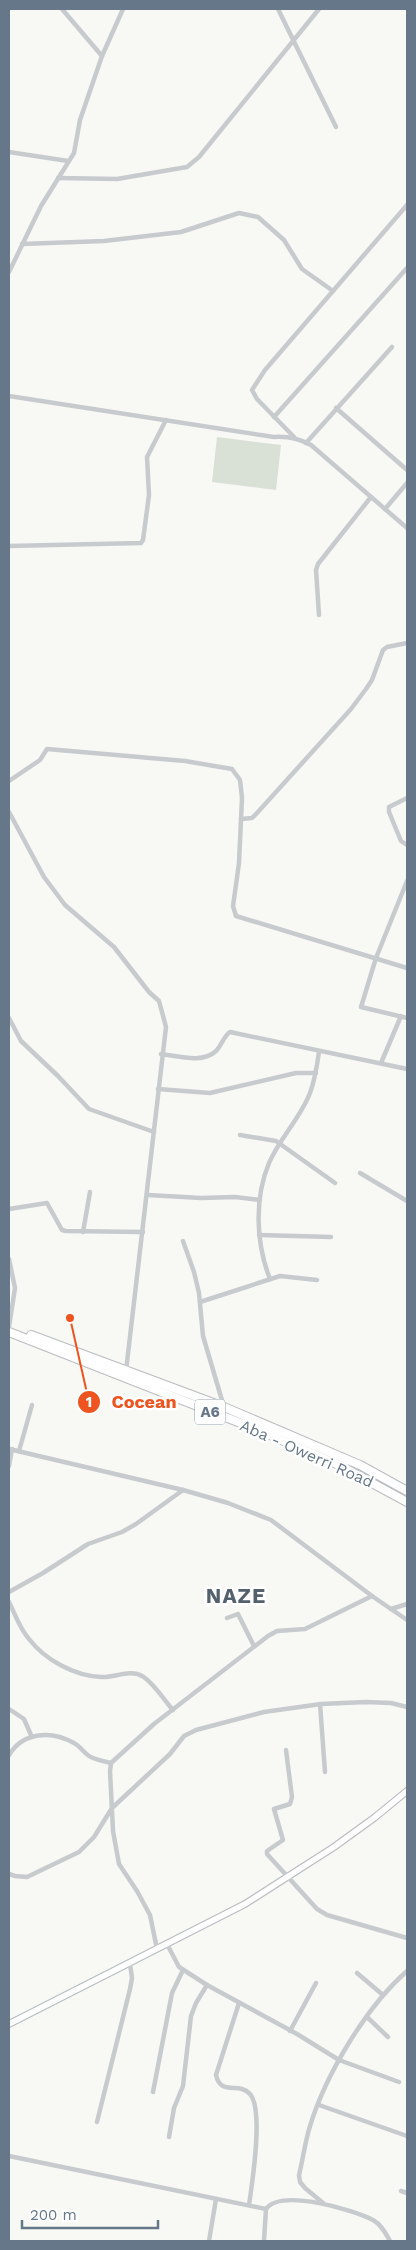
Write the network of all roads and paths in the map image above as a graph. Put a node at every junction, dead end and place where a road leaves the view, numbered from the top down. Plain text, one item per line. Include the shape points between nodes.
1 (62, 9) edge
2 (123, 9) edge
3 (278, 9) edge
4 (319, 9) edge
5 (294, 39) junction
6 (102, 56) junction
7 (336, 127) dead end
8 (9, 152) edge
9 (68, 162) junction
10 (58, 178) junction
11 (407, 205) edge
12 (22, 244) junction
13 (407, 268) edge
14 (9, 272) edge
15 (333, 291) junction
16 (392, 347) dead end
17 (9, 396) edge
18 (336, 408) junction
19 (274, 417) junction
20 (166, 420) junction
21 (295, 438) junction
22 (306, 443) junction
23 (407, 470) edge
24 (407, 483) edge
25 (371, 497) junction
26 (385, 509) junction
27 (407, 528) edge
28 (9, 546) edge
29 (319, 615) dead end
30 (407, 643) edge
31 (9, 781) edge
32 (407, 798) edge
33 (9, 812) edge
34 (241, 819) junction
35 (407, 845) edge
36 (407, 882) edge
37 (376, 958) junction
38 (407, 968) edge
39 (401, 1016) junction
40 (9, 1018) edge
41 (407, 1018) edge
42 (319, 1052) junction
43 (161, 1054) junction
44 (381, 1064) junction
45 (407, 1069) edge
46 (316, 1073) junction
47 (158, 1089) junction
48 (154, 1132) junction
49 (240, 1135) dead end
50 (279, 1143) junction
51 (360, 1173) dead end
52 (335, 1182) dead end
53 (90, 1192) dead end
54 (148, 1194) junction
55 (260, 1200) junction
56 (407, 1201) edge
57 (9, 1209) edge
58 (83, 1232) junction
59 (143, 1232) junction
60 (259, 1235) junction
61 (331, 1237) dead end
62 (183, 1241) dead end
63 (9, 1259) edge
64 (270, 1279) junction
65 (317, 1280) dead end
66 (200, 1302) junction
67 (9, 1327) edge
68 (9, 1332) edge
69 (126, 1371) junction
70 (32, 1406) dead end
71 (224, 1407) junction
72 (10, 1449) edge
73 (19, 1451) junction
74 (9, 1466) edge
75 (183, 1490) junction
76 (407, 1491) edge
77 (407, 1502) edge
78 (9, 1592) edge
79 (372, 1596) junction
80 (9, 1602) edge
81 (407, 1604) edge
82 (391, 1609) junction
83 (227, 1618) dead end
84 (407, 1620) edge
85 (254, 1646) junction
86 (320, 1704) junction
87 (407, 1707) edge
88 (9, 1709) edge
89 (173, 1710) junction
90 (31, 1736) junction
91 (286, 1750) dead end
92 (9, 1754) edge
93 (111, 1763) junction
94 (325, 1772) dead end
95 (407, 1791) edge
96 (112, 1808) junction
97 (9, 1874) edge
98 (288, 1878) junction
99 (407, 1938) edge
100 (167, 1944) junction
101 (157, 1949) junction
102 (130, 1964) junction
103 (182, 1970) junction
104 (407, 1971) edge
105 (357, 1973) dead end
106 (316, 1983) dead end
107 (207, 1984) junction
108 (382, 1995) junction
109 (239, 2003) junction
110 (367, 2017) junction
111 (9, 2024) edge
112 (290, 2031) junction
113 (388, 2037) dead end
114 (339, 2060) junction
115 (399, 2082) dead end
116 (153, 2092) dead end
117 (318, 2105) junction
118 (97, 2122) dead end
119 (407, 2136) edge
120 (169, 2137) dead end
121 (9, 2156) edge
122 (401, 2191) dead end
123 (407, 2193) edge
124 (216, 2199) junction
125 (323, 2203) junction
126 (249, 2205) junction
127 (266, 2209) junction
128 (209, 2241) edge
129 (264, 2241) edge
130 (390, 2241) edge

1 - 6 street
2 - 6 street
3 - 5 street
4 - 5 street
5 - 7 street
5 - 10 street via 199,157 187,167 117,179
6 - 9 street via 80,120 74,153
8 - 9 street
9 - 10 street
10 - 12 street
11 - 15 street
12 - 14 street
12 - 15 street via 104,241 181,232 239,213 258,217 284,240 302,269
13 - 19 street
15 - 19 street via 265,370 252,390
16 - 18 street
17 - 20 street
18 - 22 street
18 - 23 street
19 - 21 street
20 - 21 street
20 - 28 street via 147,457 149,495 141,543
21 - 22 street
22 - 25 street
24 - 26 street
25 - 26 street
25 - 29 street via 318,564
26 - 27 street
30 - 34 street via 387,646 383,650 372,680 351,709 257,813 252,818
31 - 34 street via 40,760 47,749 185,761 232,769 240,780
32 - 35 street via 389,807 401,841
33 - 43 street via 44,877 65,905 114,947 159,1001 166,1027
34 - 37 street via 233,906 236,916
36 - 37 street
37 - 38 street
37 - 39 street via 361,1007
39 - 41 street
39 - 44 street
40 - 48 street via 21,1041 89,1109
42 - 43 street via 230,1032 209,1056 189,1058
42 - 44 street
42 - 46 street
43 - 47 street
44 - 45 street
46 - 47 street via 296,1073 210,1093
46 - 50 street via 310,1095
47 - 48 street
48 - 54 street
49 - 50 street
50 - 52 street
50 - 55 street via 268,1164
51 - 56 street
53 - 58 street
54 - 55 street
54 - 59 street
55 - 60 street
57 - 58 street via 47,1203 62,1230
58 - 59 street
59 - 69 street
60 - 61 street
60 - 64 street via 262,1259
62 - 66 street
63 - 67 street via 15,1288
64 - 65 street via 286,1276
64 - 66 street
66 - 71 street via 203,1336
67 - 69 highway, Aba - Owerri Road / A6
68 - 77 highway, Aba - Owerri Road / A6 via 256,1429 340,1465
69 - 71 highway, Aba - Owerri Road / A6
70 - 73 street
71 - 76 highway, Aba - Owerri Road / A6 via 360,1465
72 - 73 street
72 - 74 street
73 - 75 street
75 - 78 street via 136,1524 88,1544
75 - 79 street via 278,1523
79 - 82 street
79 - 85 street via 305,1629 277,1631
80 - 89 street via 27,1638 56,1663 100,1677 141,1675
81 - 82 street
82 - 84 street
83 - 85 street via 238,1614
85 - 89 street
86 - 87 street via 366,1702
86 - 94 street
86 - 96 street via 220,1722 184,1736 170,1754
88 - 90 street via 24,1719
89 - 93 street
90 - 92 street via 20,1741
90 - 93 street via 51,1736 72,1742 89,1756
91 - 98 street via 292,1797 290,1804 274,1809 283,1840 267,1851
93 - 96 street
95 - 98 main road
96 - 97 street via 94,1837 79,1852 27,1877
96 - 101 street via 119,1864 150,1916
98 - 99 street via 317,1909
98 - 100 main road
100 - 101 main road
100 - 103 street
101 - 102 main road
102 - 111 main road
102 - 118 street via 130,1989
103 - 107 street
103 - 116 street via 172,1993
104 - 108 street
105 - 108 street
106 - 112 street
107 - 109 street
107 - 120 street via 192,2016 182,2086
108 - 110 street
109 - 112 street
109 - 126 street via 216,2075 222,2086 246,2091 253,2101 257,2137
110 - 113 street
110 - 114 street
112 - 114 street
114 - 115 street
114 - 117 street
117 - 119 street
117 - 125 street via 299,2175 305,2188
121 - 124 street
122 - 123 street
124 - 126 street
124 - 128 street
125 - 127 street via 278,2201
125 - 130 street via 375,2221
126 - 127 street
127 - 129 street

